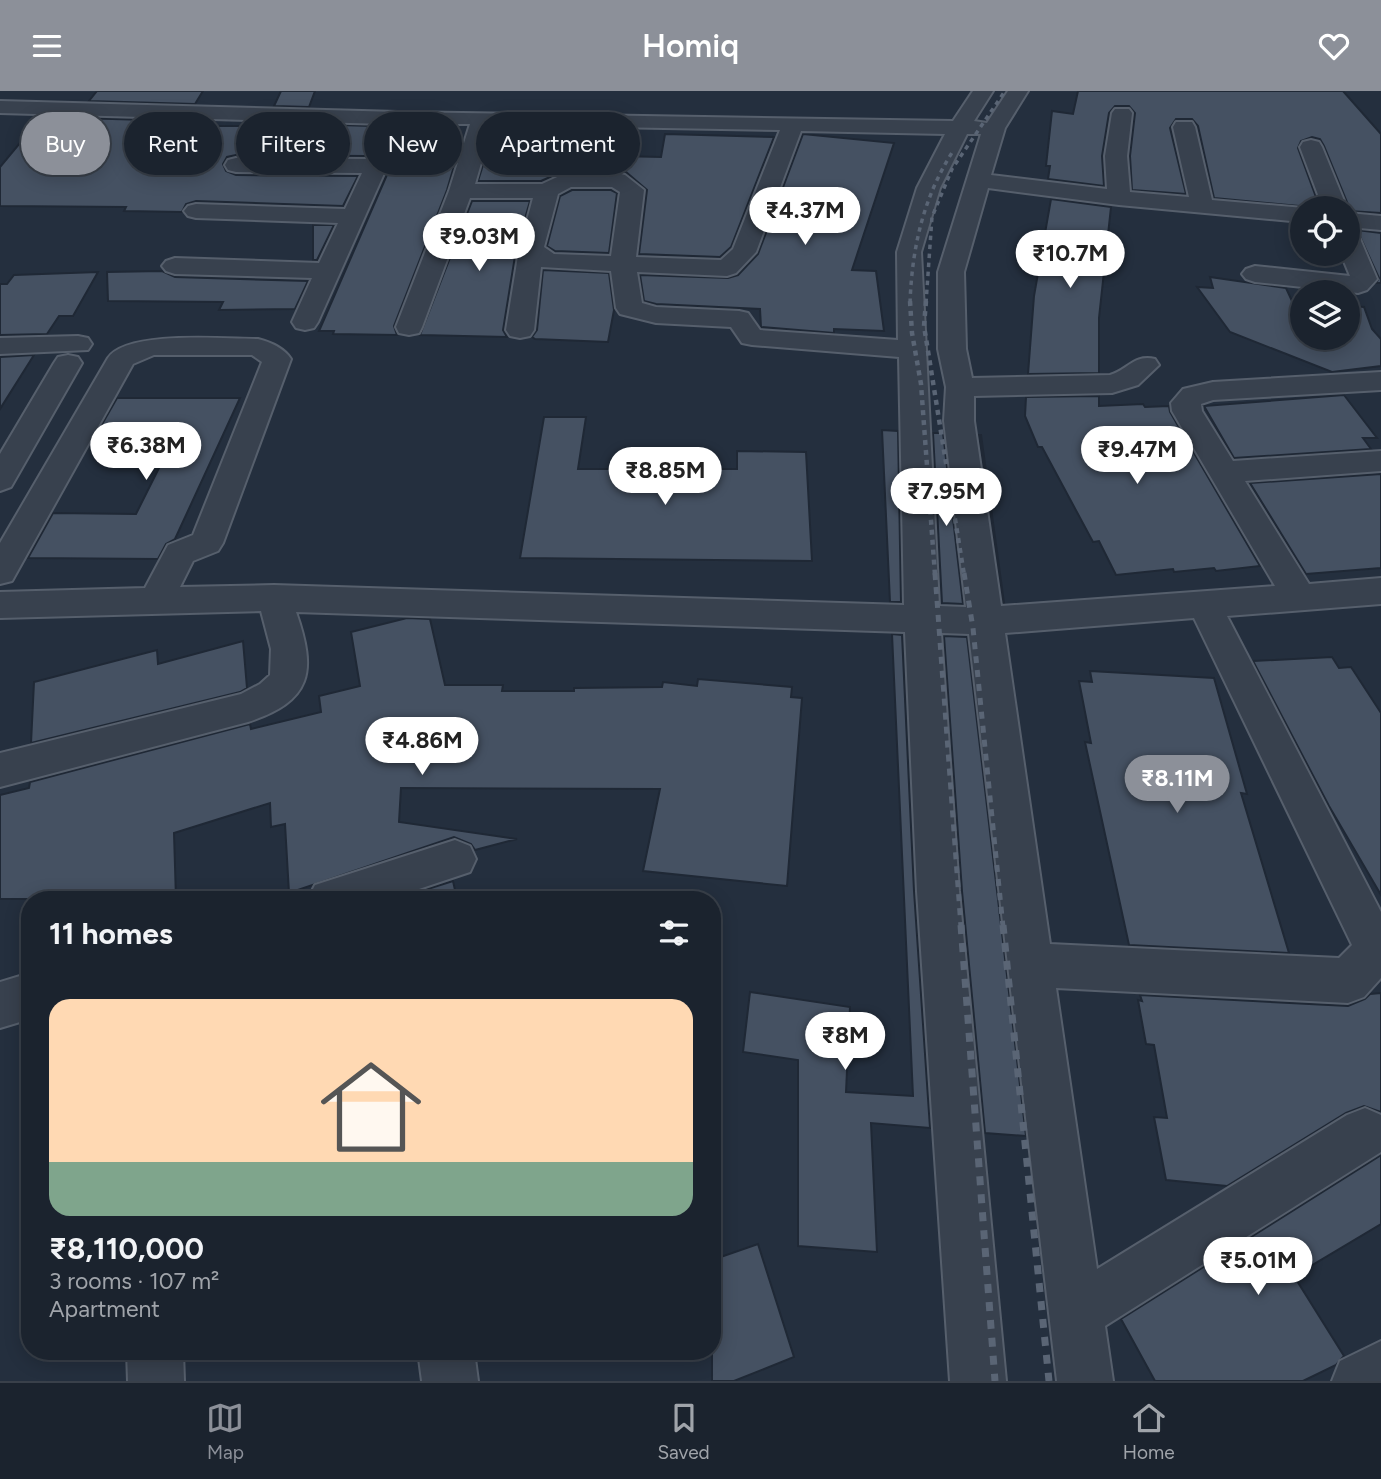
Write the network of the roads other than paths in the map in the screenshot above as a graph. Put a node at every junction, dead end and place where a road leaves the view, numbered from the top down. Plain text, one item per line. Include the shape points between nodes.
1 (983, 91) edge
2 (1018, 91) edge
3 (0, 107) edge
4 (1122, 113) dead end
5 (364, 117) edge
6 (640, 121) edge
7 (793, 124) junction
8 (1184, 127) dead end
9 (977, 128) junction
10 (476, 141) edge
11 (1311, 147) dead end
12 (371, 175) edge
13 (979, 180) junction
14 (461, 191) junction
15 (547, 191) junction
16 (1330, 196) edge
17 (1119, 198) junction
18 (1202, 205) junction
19 (196, 211) dead end
20 (1290, 214) edge
21 (353, 216) junction
22 (1360, 221) edge
23 (1381, 223) edge
24 (531, 250) junction
25 (623, 264) junction
26 (175, 266) dead end
27 (1359, 266) edge
28 (330, 271) junction
29 (1255, 274) dead end
30 (305, 323) dead end
31 (409, 327) dead end
32 (520, 330) dead end
33 (0, 346) edge
34 (912, 349) junction
35 (1145, 365) dead end
36 (1381, 381) edge
37 (960, 387) junction
38 (1381, 461) edge
39 (1223, 472) junction
40 (0, 480) edge
41 (0, 572) edge
42 (1381, 591) edge
43 (1299, 597) junction
44 (274, 598) junction
45 (156, 601) junction
46 (0, 605) edge
47 (1205, 606) junction
48 (922, 619) junction
49 (985, 621) junction
50 (0, 769) edge
51 (455, 859) dead end
52 (355, 891) edge
53 (1030, 965) junction
54 (21, 999) edge
55 (0, 1005) edge
56 (1364, 1133) dead end
57 (1076, 1313) junction
58 (155, 1360) edge
59 (447, 1360) edge
60 (1381, 1369) edge
61 (156, 1381) edge
62 (450, 1381) edge
63 (978, 1381) edge
64 (1085, 1381) edge
65 (1360, 1381) edge

1 - 9 street
2 - 9 street
3 - 5 street
4 - 17 street via 1116,156
6 - 7 street
7 - 9 street
7 - 25 street via 744,252 727,268
8 - 18 street
9 - 13 street
9 - 34 street via 925,193 913,229 909,252
10 - 14 street
11 - 16 street
12 - 21 street
13 - 17 street
13 - 37 street via 951,272 953,349
14 - 15 street
14 - 31 street
15 - 24 street
15 - 25 street via 566,180 617,180 632,190
17 - 18 street
18 - 20 street
19 - 21 street
21 - 28 street
22 - 23 street
24 - 25 street via 548,261
24 - 32 street
25 - 34 street via 629,308 656,315 739,319 752,337
26 - 28 street
27 - 29 street via 1364,279 1358,285
28 - 30 street
33 - 40 street via 73,353
34 - 48 street
35 - 37 street via 1128,379 1112,384
36 - 39 street via 1193,395 1186,403 1187,411
37 - 49 street via 959,421
38 - 39 street
39 - 43 street
41 - 45 street via 122,358 150,347 258,347 277,359 206,543 180,553
42 - 43 street
43 - 47 street
44 - 45 street
44 - 48 street
44 - 50 street via 292,661 285,682 274,695 248,707
45 - 46 street
47 - 49 street
47 - 53 street via 1377,950 1348,981
48 - 49 street
48 - 63 street via 938,891
49 - 53 street
51 - 52 street
53 - 57 street
54 - 55 street
56 - 57 street
57 - 64 street
58 - 61 street
59 - 62 street
60 - 65 street

